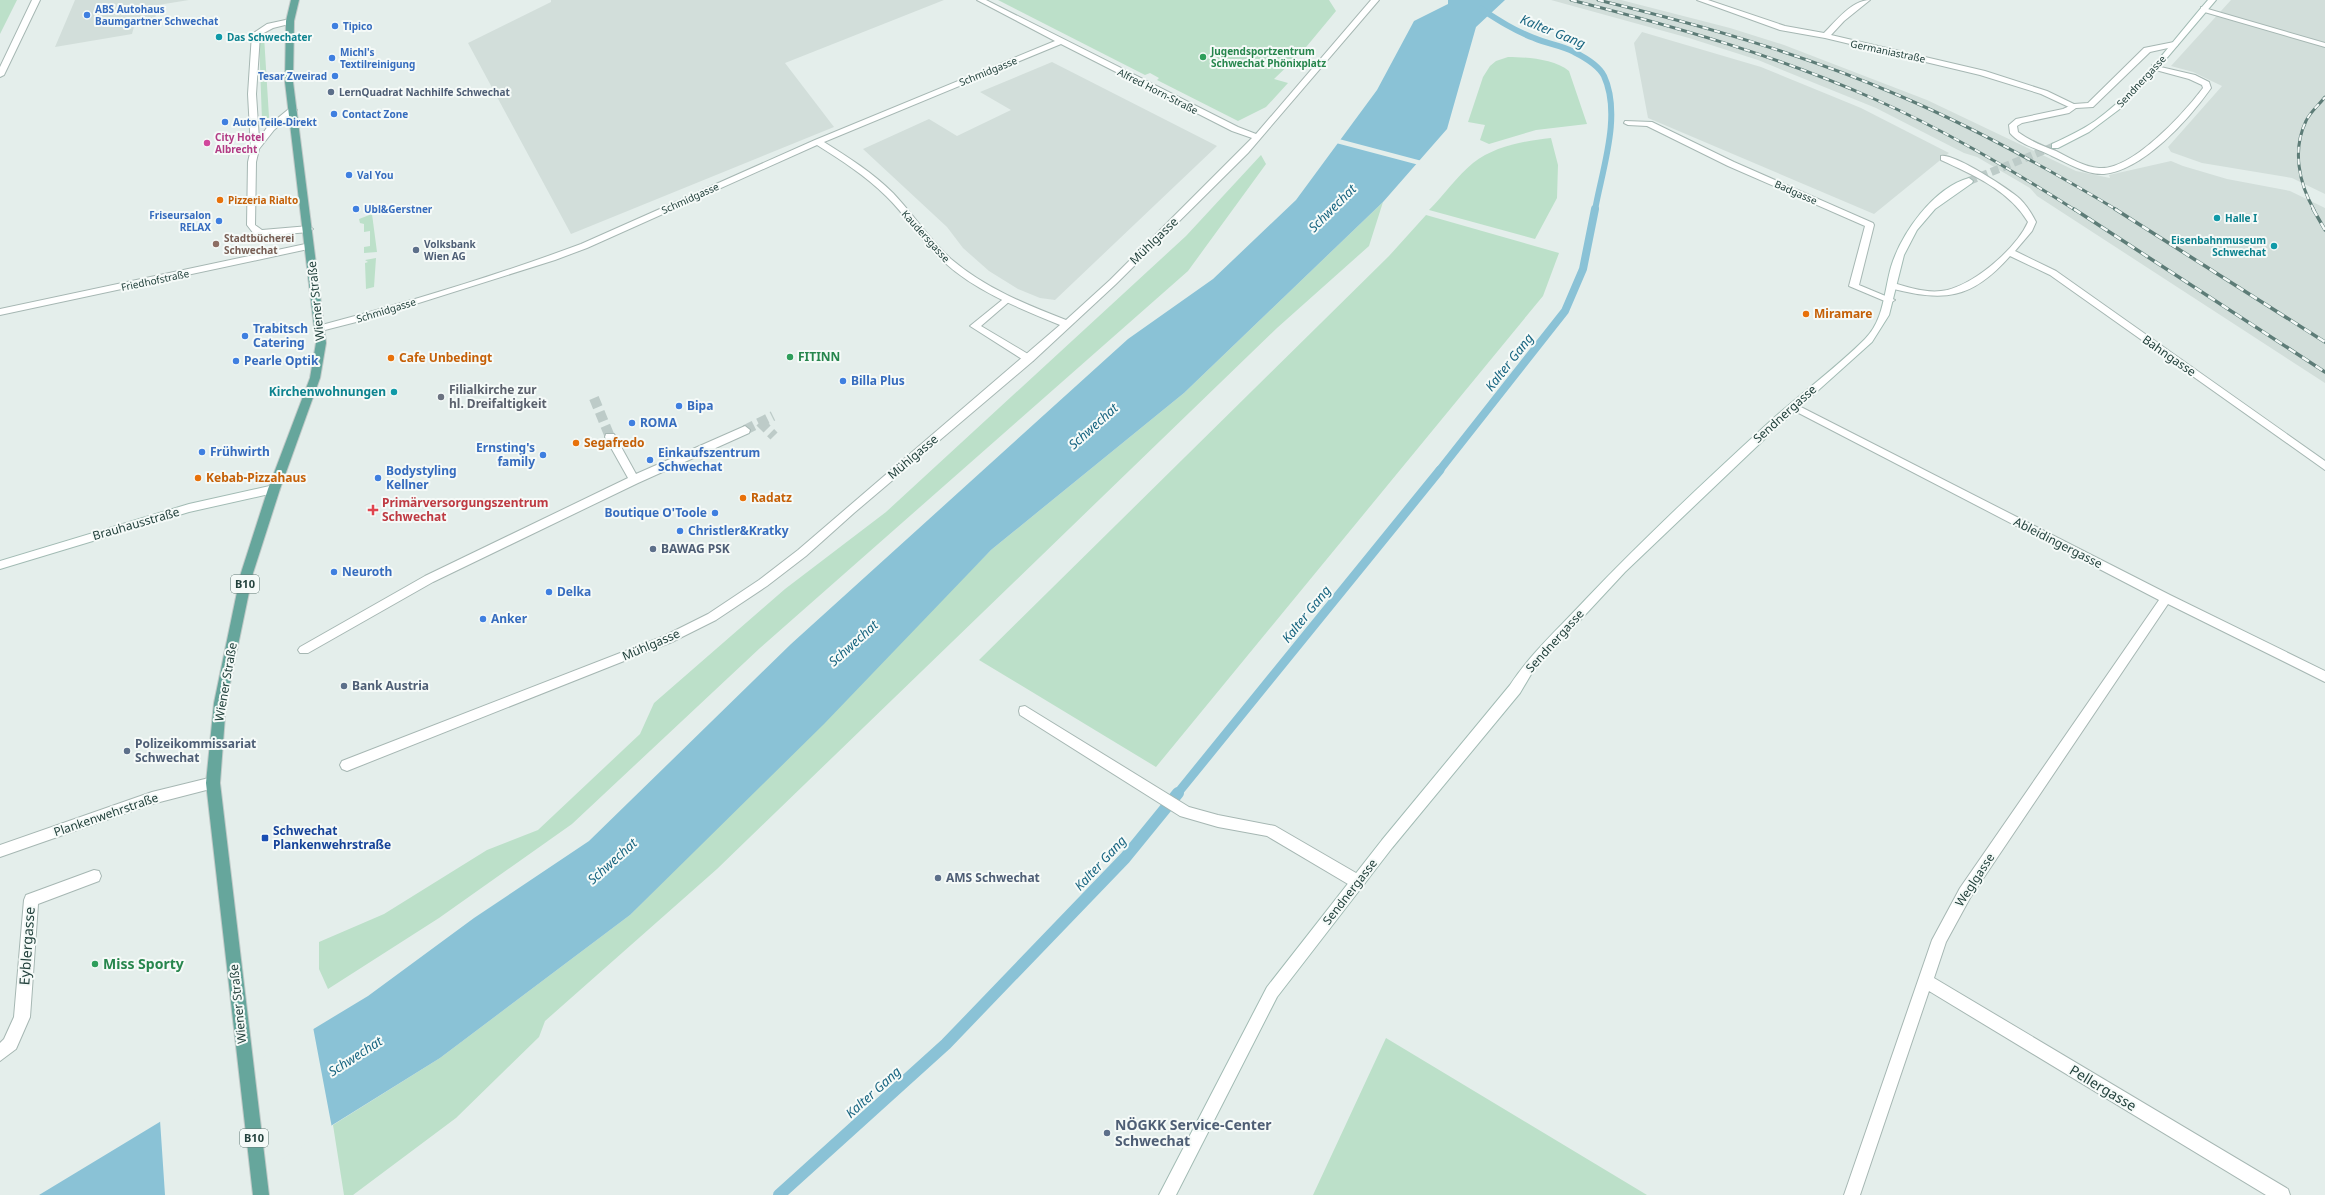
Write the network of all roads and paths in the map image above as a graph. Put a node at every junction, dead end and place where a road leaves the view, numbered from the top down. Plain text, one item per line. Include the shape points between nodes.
1 (36, 0) edge
2 (295, 0) edge
3 (981, 0) edge
4 (1375, 0) edge
5 (1701, 0) edge
6 (1866, 0) edge
7 (2212, 0) edge
8 (2204, 9) junction
9 (290, 21) junction
10 (1826, 36) junction
11 (1061, 41) junction
12 (2174, 44) junction
13 (2325, 45) edge
14 (2155, 67) junction
15 (0, 75) edge
16 (2074, 106) junction
17 (293, 110) junction
18 (1628, 123) dead end
19 (1257, 137) junction
20 (818, 142) junction
21 (2056, 146) tunnel mouth
22 (255, 149) junction
23 (1944, 158) dead end
24 (1969, 181) tunnel mouth
25 (308, 229) junction
26 (310, 246) junction
27 (2009, 252) junction
28 (1893, 286) junction
29 (1007, 299) junction
30 (1890, 300) junction
31 (0, 312) edge
32 (1067, 324) junction
33 (321, 328) junction
34 (1029, 359) junction
35 (1793, 406) junction
36 (745, 430) tunnel mouth
37 (610, 437) tunnel mouth
38 (2325, 466) edge
39 (634, 480) junction
40 (274, 489) junction
41 (0, 565) edge
42 (2166, 598) junction
43 (304, 650) dead end
44 (2325, 677) edge
45 (1024, 711) dead end
46 (347, 764) dead end
47 (213, 783) junction
48 (0, 851) edge
49 (94, 876) dead end
50 (1358, 882) junction
51 (1924, 980) junction
52 (0, 1052) edge
53 (261, 1195) edge
54 (1167, 1195) edge
55 (1852, 1195) edge
56 (2282, 1195) edge

1 - 15 street
2 - 9 main road, Wiener Straße / B10
3 - 11 street, Alfred Horn-Straße
4 - 19 street, Mühlgasse
5 - 10 street, Germaniastraße via 1783,28
6 - 10 street via 1841,19
7 - 8 street, Sendnergasse
8 - 12 street, Sendnergasse
8 - 13 street
9 - 17 main road, Wiener Straße / B10 via 289,82
9 - 22 street via 270,26 256,34 252,94
10 - 16 street, Germaniastraße via 1983,72 2054,96
11 - 19 street, Alfred Horn-Straße via 1217,121
11 - 20 street, Schmidgasse
12 - 14 street, Sendnergasse
12 - 16 street via 2147,50 2090,105
14 - 16 street via 2192,76 2206,84 2207,88 2157,143 2135,158 2110,170 2090,170 2026,141 2013,129 2013,125 2020,121 2066,111
14 - 21 street, Sendnergasse via 2104,119
17 - 22 street via 271,128
17 - 25 main road, Wiener Straße / B10
18 - 30 street, Badgasse via 1650,124 1731,164 1870,225 1854,286
19 - 32 street, Mühlgasse via 1218,179
20 - 29 street, Kaudersgasse via 888,194 947,260 972,280
20 - 33 street, Schmidgasse via 552,258 365,317
22 - 25 street via 250,212 253,228 262,233
23 - 27 street via 2000,189 2024,208 2032,222
24 - 28 street, Sendnergasse via 1942,198 1916,223 1900,252
25 - 26 main road, Wiener Straße / B10
26 - 31 street, Friedhofstraße
26 - 33 main road, Wiener Straße / B10
27 - 28 street via 1988,275 1956,290 1941,294 1925,293
27 - 38 street, Bahngasse via 2053,273
28 - 30 street, Sendnergasse
29 - 32 street, Kaudersgasse
29 - 34 street via 975,326
30 - 35 street, Sendnergasse via 1885,317 1869,340
32 - 34 street, Mühlgasse
33 - 40 main road, Wiener Straße / B10 via 315,378
34 - 46 street, Mühlgasse via 802,553 763,583 712,616 668,639
35 - 42 street, Ableidingergasse
35 - 50 street, Sendnergasse via 1621,569 1529,667 1515,689
36 - 39 street
37 - 39 street
39 - 43 street via 429,579
40 - 41 street, Brauhausstraße via 189,508
40 - 47 main road, Wiener Straße / B10 via 247,573 220,703
42 - 44 street, Ableidingergasse
42 - 51 street, Weglgasse via 1965,893 1939,940
45 - 50 street via 1185,812 1270,830
47 - 48 street, Plankenwehrstraße via 152,798
47 - 53 main road, Wiener Straße / B10
49 - 52 street, Eyblergasse via 31,900 22,1017 10,1044
50 - 54 street, Sendnergasse via 1272,992
51 - 55 street, Weglgasse
51 - 56 street, Pellergasse

